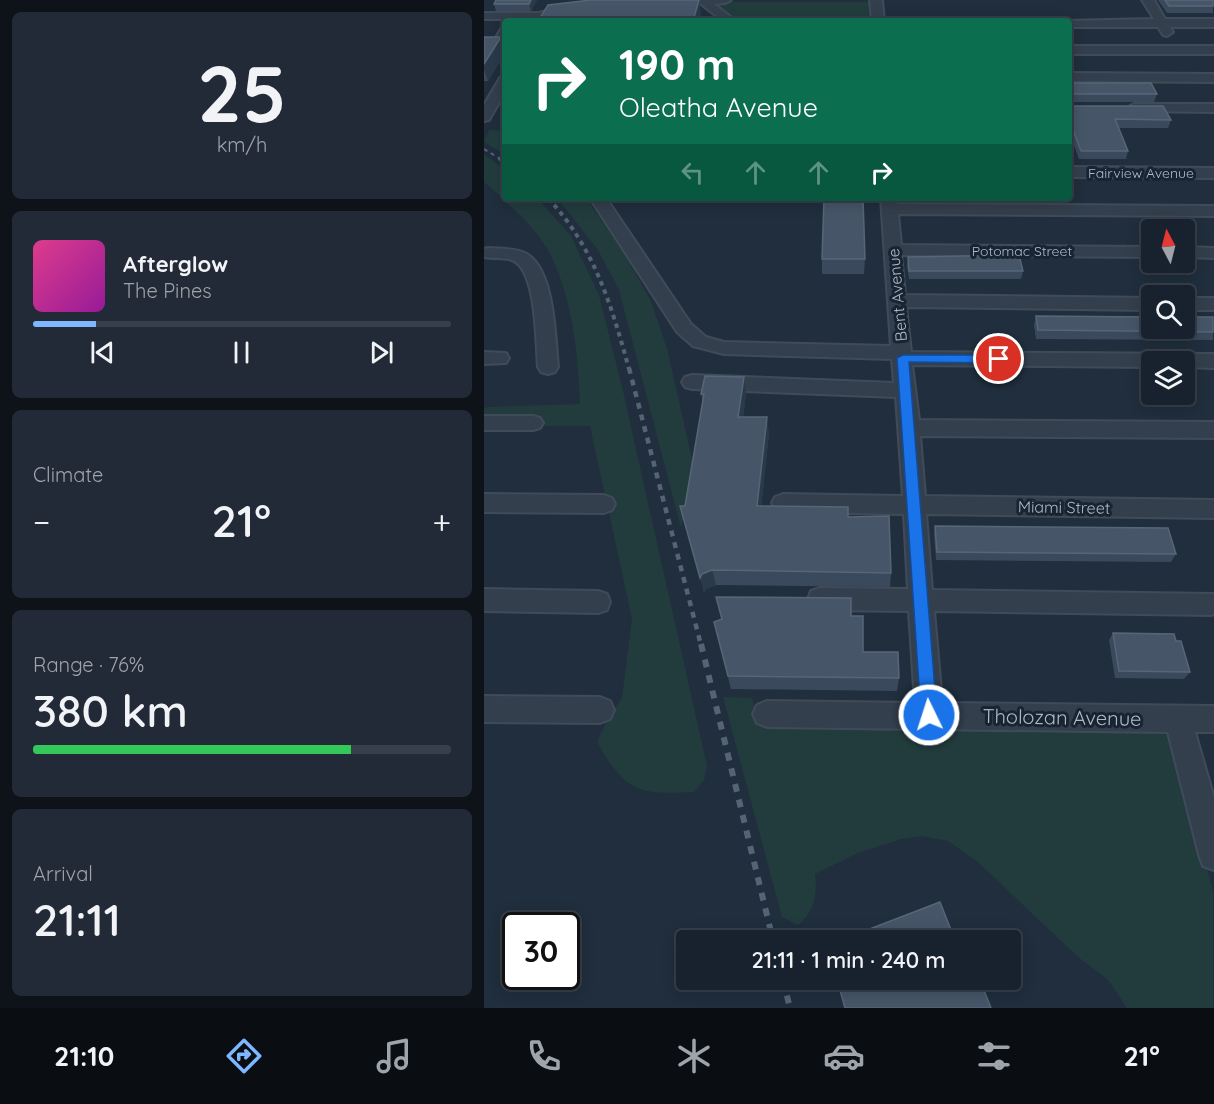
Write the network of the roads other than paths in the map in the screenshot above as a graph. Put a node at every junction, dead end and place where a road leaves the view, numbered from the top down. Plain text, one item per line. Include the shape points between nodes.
1 (552, 0) edge
2 (725, 0) edge
3 (876, 0) edge
4 (1148, 0) edge
5 (656, 1) edge
6 (704, 1) edge
7 (585, 6) edge
8 (490, 13) edge
9 (516, 18) edge
10 (541, 18) edge
11 (726, 18) edge
12 (878, 18) edge
13 (1072, 23) edge
14 (1162, 23) junction
15 (1213, 23) edge
16 (1072, 50) edge
17 (1178, 50) junction
18 (1213, 50) edge
19 (1072, 77) edge
20 (1213, 78) edge
21 (502, 86) edge
22 (1206, 96) edge
23 (502, 108) edge
24 (1125, 108) edge
25 (487, 112) edge
26 (1072, 172) edge
27 (1213, 173) edge
28 (600, 201) edge
29 (890, 203) edge
30 (1212, 215) edge
31 (893, 250) junction
32 (1141, 252) edge
33 (1195, 252) edge
34 (1213, 253) edge
35 (485, 256) edge
36 (896, 301) junction
37 (1141, 304) edge
38 (1195, 304) edge
39 (1213, 304) edge
40 (903, 356) junction
41 (1213, 362) edge
42 (548, 368) dead end
43 (692, 382) dead end
44 (906, 390) junction
45 (484, 423) edge
46 (533, 423) dead end
47 (909, 428) junction
48 (1213, 430) edge
49 (484, 502) edge
50 (783, 503) dead end
51 (604, 504) dead end
52 (914, 505) junction
53 (1213, 509) edge
54 (796, 599) edge
55 (484, 600) edge
56 (921, 600) junction
57 (598, 602) dead end
58 (1211, 604) dead end
59 (484, 709) edge
60 (600, 711) dead end
61 (767, 714) dead end
62 (929, 715) junction
63 (1178, 719) junction
64 (1213, 719) edge
65 (1213, 855) edge

1 - 10 street
2 - 6 street
3 - 12 street
4 - 14 street
5 - 6 street
6 - 11 street
7 - 10 street
8 - 9 street
13 - 14 street
14 - 15 street
14 - 17 street
16 - 17 street
17 - 18 street
17 - 22 street
19 - 22 street
20 - 22 street
21 - 25 street
22 - 24 street
23 - 25 street
26 - 27 street, Fairview Avenue
28 - 40 street via 684,328 700,342 724,348
29 - 30 street
29 - 31 street, Bent Avenue
31 - 32 street, Potomac Street
31 - 36 street, Bent Avenue
33 - 34 street
35 - 42 street via 508,254 522,258 532,268 538,284
36 - 37 street
36 - 40 street, Bent Avenue
38 - 39 street
40 - 41 street
40 - 44 street, Bent Avenue
43 - 44 street
44 - 47 street, Bent Avenue
45 - 46 street
47 - 48 street
47 - 52 street, Bent Avenue
49 - 51 street
50 - 52 street, Miami Street
52 - 53 street, Miami Street
52 - 56 street, Bent Avenue
54 - 56 street
55 - 57 street
56 - 58 street
56 - 62 street, Bent Avenue
59 - 60 street
61 - 62 street, Tholozan Avenue
62 - 63 street, Tholozan Avenue
63 - 64 street, Tholozan Avenue
63 - 65 street

